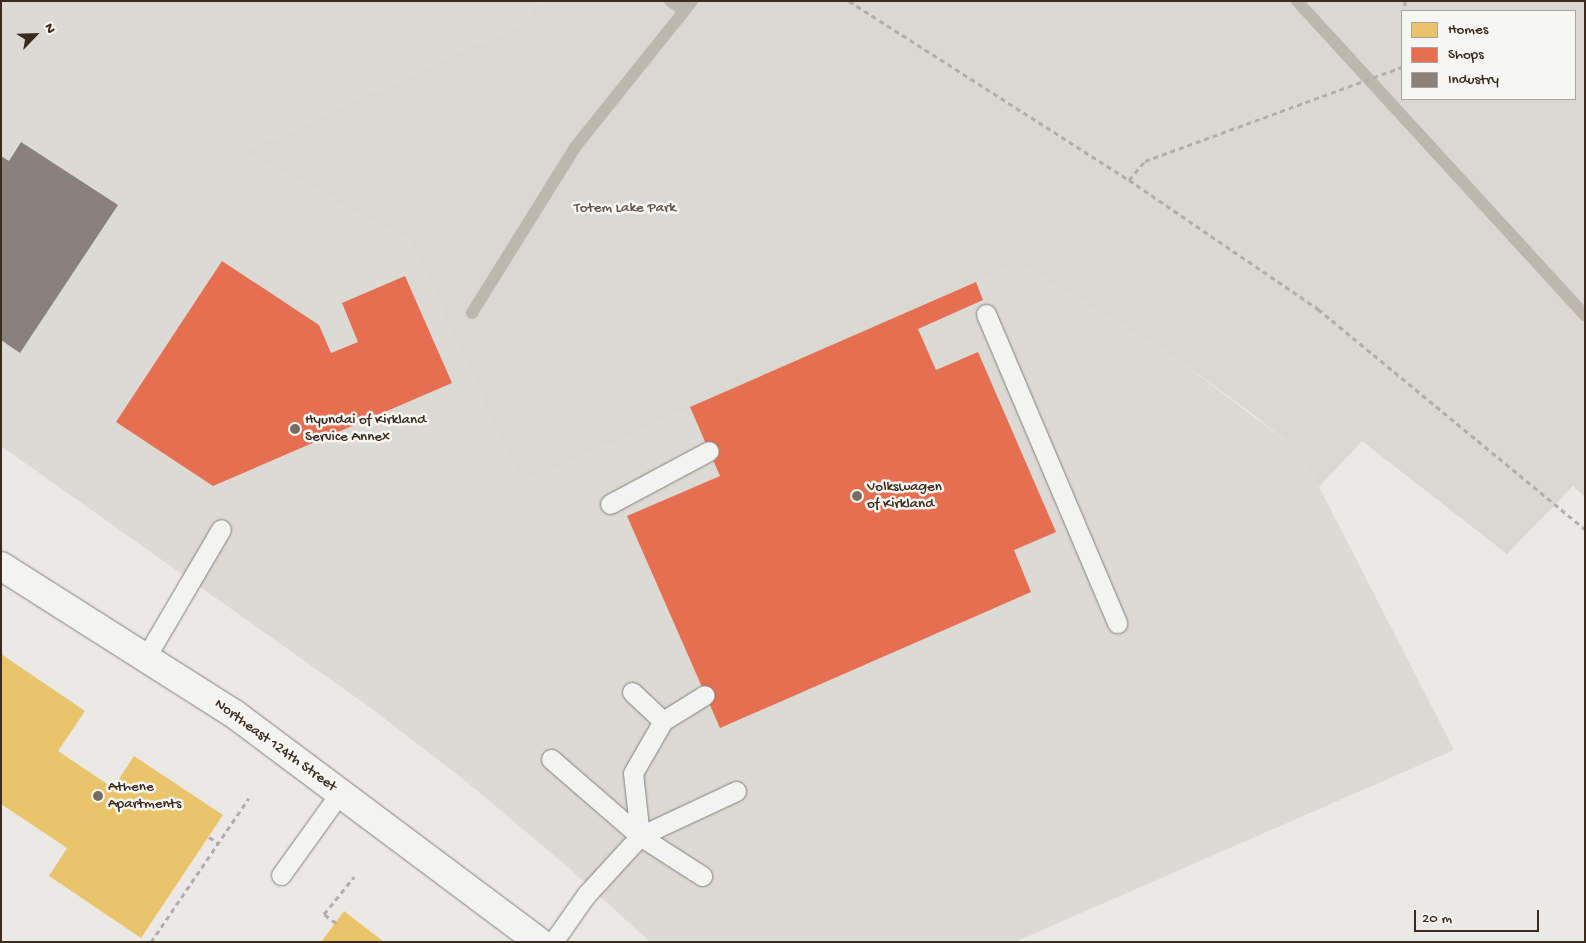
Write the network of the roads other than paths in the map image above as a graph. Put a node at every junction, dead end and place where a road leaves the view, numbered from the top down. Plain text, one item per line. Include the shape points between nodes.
1 (986, 314) dead end
2 (709, 451) dead end
3 (610, 504) dead end
4 (222, 529) dead end
5 (1, 566) edge
6 (1117, 623) dead end
7 (146, 657) junction
8 (632, 692) dead end
9 (705, 695) dead end
10 (663, 722) junction
11 (551, 759) dead end
12 (736, 791) dead end
13 (340, 794) junction
14 (640, 836) junction
15 (281, 875) dead end
16 (702, 876) dead end
17 (539, 942) edge
18 (553, 942) edge

1 - 6 lane
2 - 3 lane
4 - 7 lane
5 - 7 main road, Northeast 124th Street
7 - 13 main road, Northeast 124th Street via 233,713
8 - 10 lane
9 - 10 lane
10 - 14 lane via 633,773
11 - 14 lane
12 - 14 lane
13 - 15 lane
13 - 17 main road, Northeast 124th Street
14 - 16 lane
14 - 18 lane via 586,895

